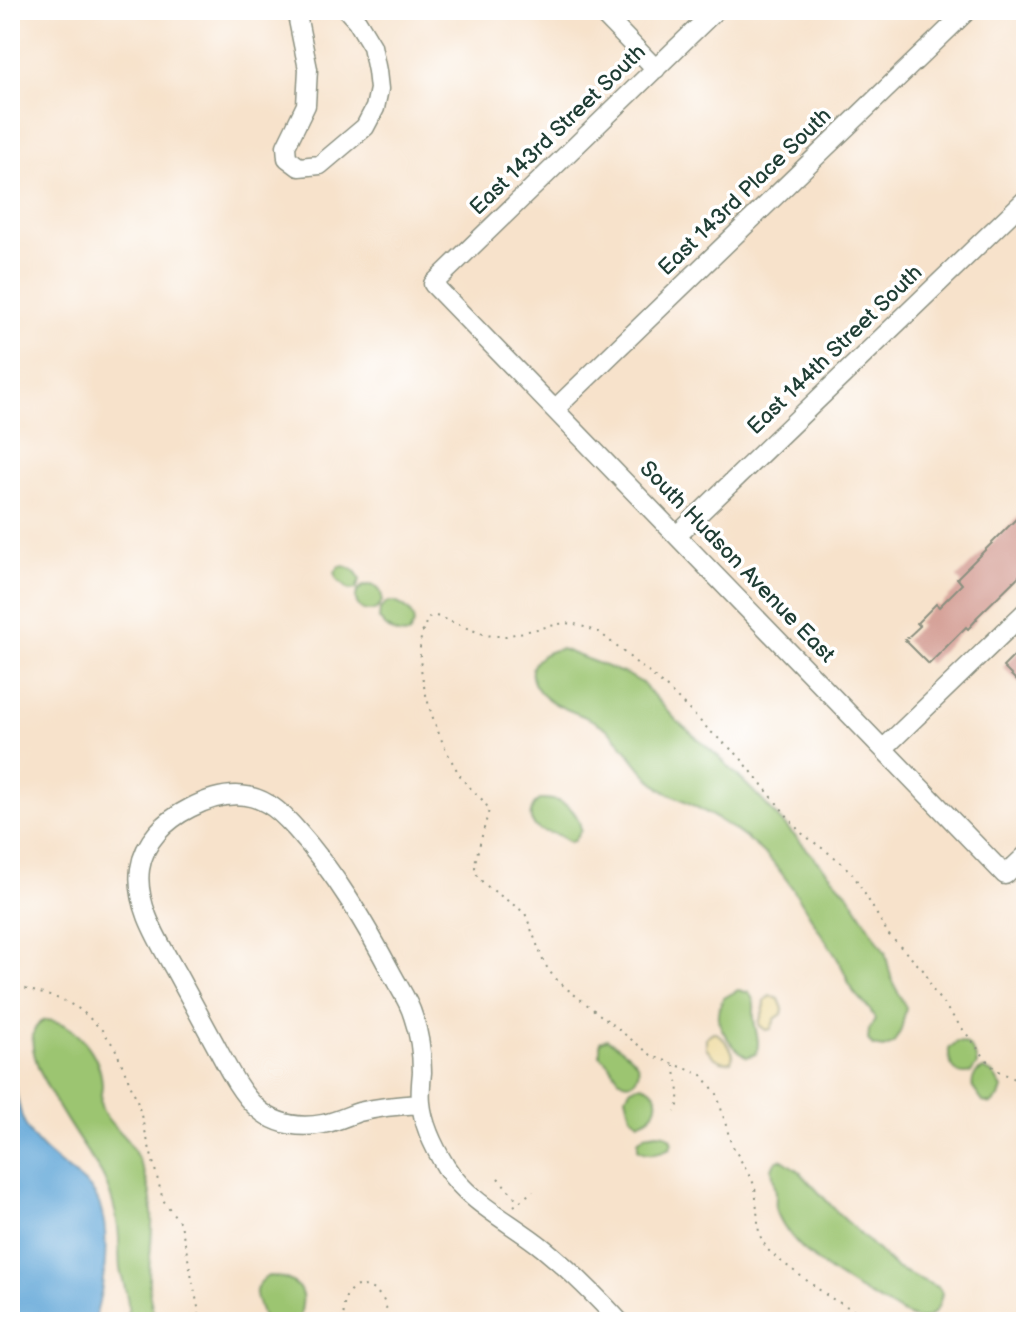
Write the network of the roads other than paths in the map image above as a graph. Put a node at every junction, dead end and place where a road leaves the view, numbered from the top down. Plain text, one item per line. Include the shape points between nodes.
1 (296, 10) edge
2 (347, 10) edge
3 (599, 10) edge
4 (716, 10) edge
5 (968, 10) edge
6 (656, 69) junction
7 (1026, 199) edge
8 (433, 284) joint
9 (555, 409) junction
10 (677, 535) junction
11 (1026, 611) edge
12 (883, 749) junction
13 (1026, 855) edge
14 (421, 1104) junction
15 (620, 1322) edge

1 - 2 street via 308,69 306,105 286,146 287,158 299,167 320,165 365,127 375,108 379,89 372,46
3 - 6 street
4 - 6 street, East 143rd Street South
5 - 9 street, East 143rd Place South
6 - 8 street, East 143rd Street South
7 - 10 street, East 144th Street South
8 - 9 street, South Hudson Avenue East
9 - 10 street, South Hudson Avenue East
10 - 12 street, South Hudson Avenue East
11 - 12 street
12 - 13 street, South Hudson Avenue East via 1005,875
14 - 14 street via 295,1125 262,1114 242,1093 158,939 141,895 140,865 163,826 204,801 233,794 266,802 289,821 354,909 413,1015 422,1069
14 - 15 street via 447,1169 470,1194 563,1265

